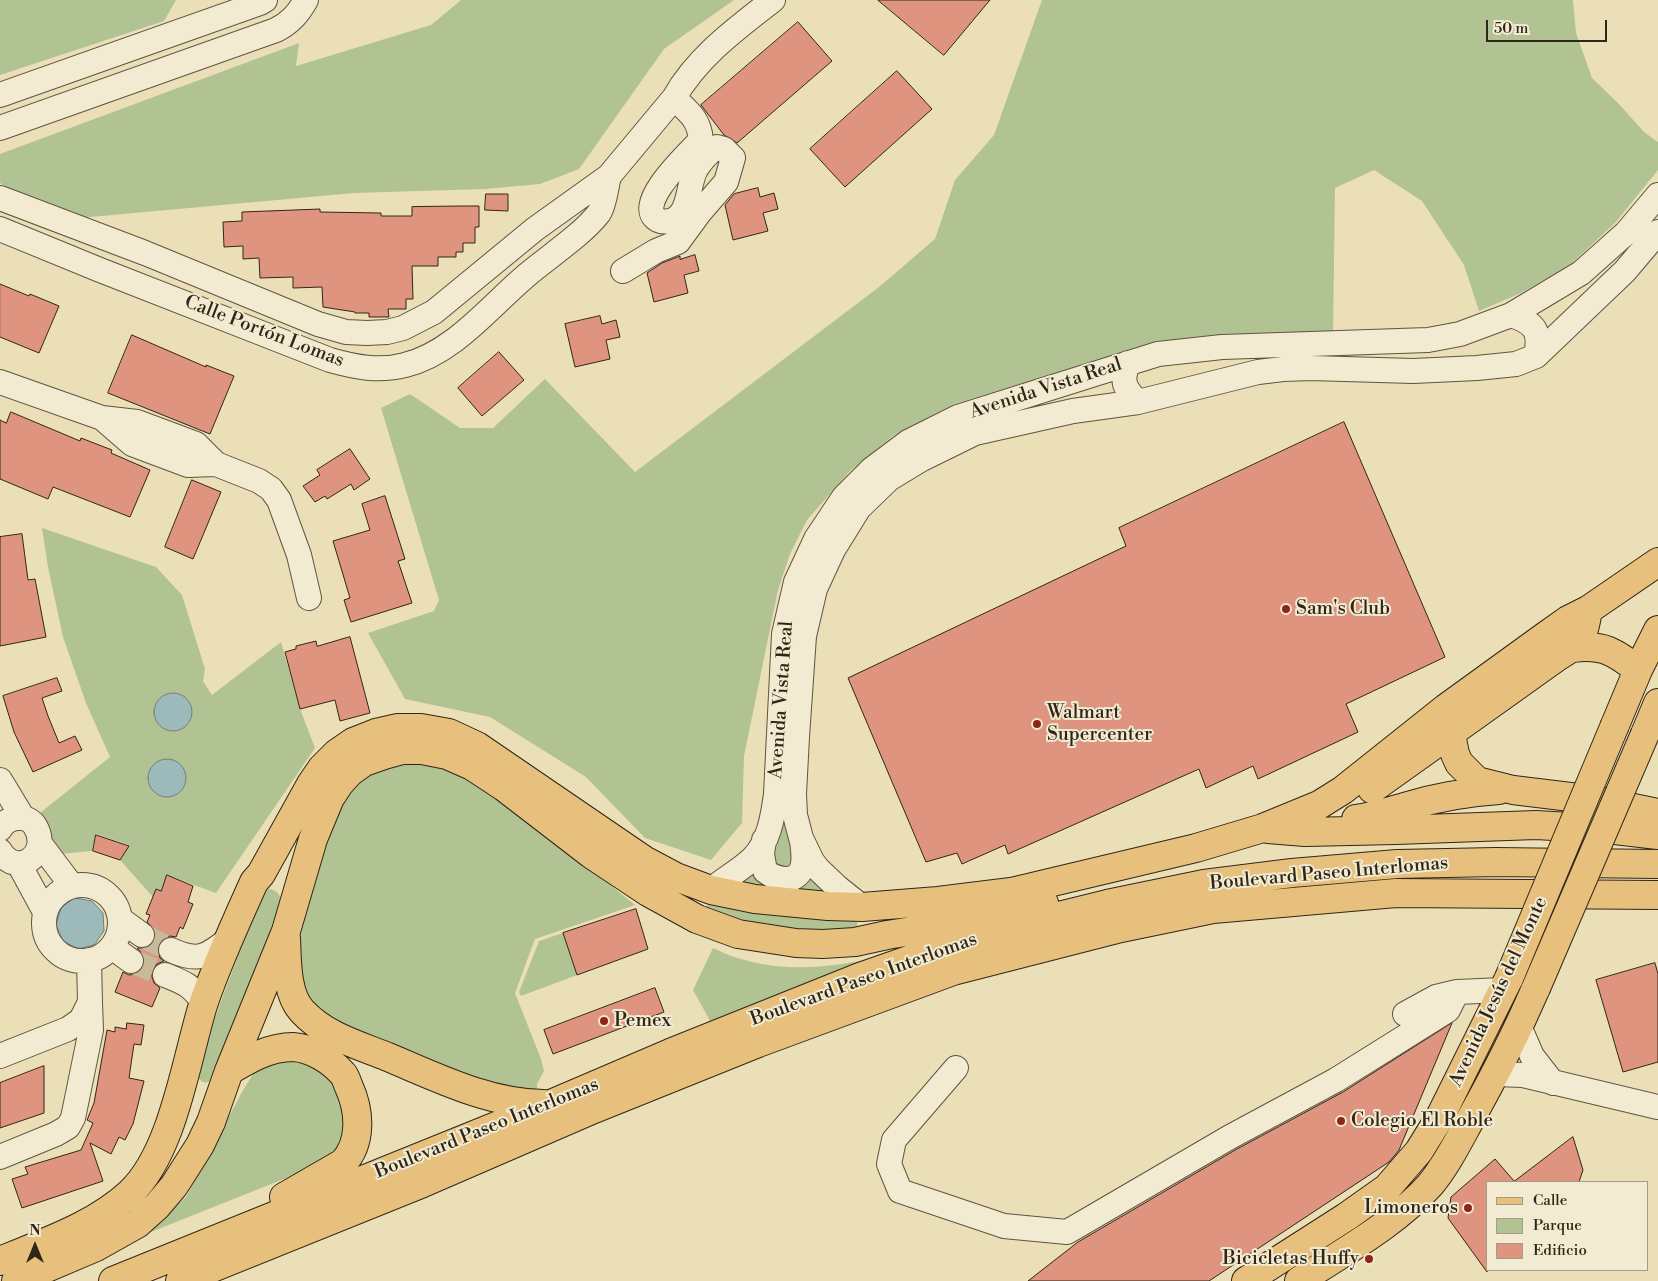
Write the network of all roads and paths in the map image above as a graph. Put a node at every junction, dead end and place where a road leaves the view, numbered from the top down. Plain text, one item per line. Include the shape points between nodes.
1 (265, 0) edge
2 (306, 0) edge
3 (773, 0) edge
4 (0, 95) edge
5 (674, 98) junction
6 (0, 128) edge
7 (609, 176) junction
8 (666, 180) junction
9 (689, 192) junction
10 (1658, 195) edge
11 (0, 198) edge
12 (0, 229) edge
13 (1658, 232) edge
14 (623, 272) dead end
15 (1511, 315) junction
16 (1536, 356) junction
17 (1128, 362) junction
18 (0, 382) edge
19 (1138, 402) junction
20 (1658, 562) edge
21 (309, 598) dead end
22 (1588, 610) junction
23 (1658, 630) edge
24 (1573, 648) junction
25 (1648, 662) edge
26 (1653, 717) edge
27 (1449, 721) junction
28 (0, 780) edge
29 (1383, 780) junction
30 (1513, 790) junction
31 (1658, 813) edge
32 (6, 823) edge
33 (1389, 823) junction
34 (1316, 826) junction
35 (1263, 828) junction
36 (1658, 835) edge
37 (801, 838) junction
38 (764, 840) junction
39 (40, 845) junction
40 (6, 858) edge
41 (1658, 864) edge
42 (261, 874) junction
43 (72, 886) junction
44 (711, 890) junction
45 (297, 892) junction
46 (1658, 896) edge
47 (862, 907) junction
48 (45, 912) junction
49 (120, 919) junction
50 (697, 919) junction
51 (286, 931) junction
52 (142, 935) tunnel mouth
53 (869, 938) junction
54 (229, 939) junction
55 (112, 947) junction
56 (171, 950) tunnel mouth
57 (90, 960) junction
58 (131, 961) tunnel mouth
59 (165, 975) tunnel mouth
60 (1506, 984) junction
61 (1457, 992) junction
62 (90, 1002) junction
63 (204, 1003) junction
64 (1404, 1014) dead end
65 (1519, 1026) junction
66 (0, 1056) edge
67 (956, 1068) dead end
68 (229, 1071) junction
69 (1496, 1074) junction
70 (181, 1082) junction
71 (1553, 1083) junction
72 (218, 1098) junction
73 (551, 1104) junction
74 (1658, 1107) edge
75 (0, 1157) edge
76 (250, 1252) junction
77 (183, 1253) junction
78 (1281, 1259) junction
79 (0, 1261) edge
80 (16, 1281) edge
81 (113, 1281) edge
82 (180, 1281) edge
83 (203, 1281) edge
84 (1246, 1281) edge
85 (1299, 1281) edge

1 - 4 street
2 - 6 street via 288,24 276,30
3 - 5 street, Calle Portón Lomas via 708,53
5 - 7 street, Calle Portón Lomas
5 - 8 street via 696,119 701,140
7 - 11 street, Calle Portón Lomas via 522,239 434,312 403,328 367,333 346,332 318,324
7 - 12 street, Calle Portón Lomas via 600,212 467,330 434,354 406,365 383,369 330,360
8 - 9 street
8 - 9 street via 658,188 650,208 654,217 661,221 676,219 683,212
9 - 14 street via 696,169 717,146 733,158 726,182 678,242 656,251
10 - 15 street, Avenida Vista Real via 1626,233 1582,273
13 - 16 street, Avenida Vista Real via 1624,271
15 - 16 street via 1525,320 1534,328 1539,340
15 - 17 street, Avenida Vista Real via 1460,334 1428,340 1222,347 1158,354
16 - 19 street, Avenida Vista Real via 1516,364 1477,368 1413,371 1311,368 1258,372
17 - 19 street via 1125,385
17 - 38 street, Avenida Vista Real via 958,417 908,442 872,469 844,497 816,539 796,582 784,634 775,801
18 - 21 street via 102,418 137,422 196,444 216,464 272,489 299,555
19 - 37 street, Avenida Vista Real via 1073,411 975,433 889,479 859,508 833,550 815,589 804,636 794,794
20 - 22 main road
22 - 24 main road via 1584,634
22 - 27 main road via 1544,636
23 - 25 main road, Avenida Jesús del Monte
24 - 25 main road via 1604,648
24 - 27 main road
25 - 60 main road, Avenida Jesús del Monte, bridge via 1615,726
26 - 65 main road, Avenida Jesús del Monte, bridge
27 - 29 main road
27 - 30 main road via 1455,754 1466,772 1477,780
27 - 35 main road via 1319,805
28 - 32 street
29 - 33 main road via 1381,799
29 - 34 main road via 1353,805
30 - 31 main road via 1595,800
30 - 33 main road via 1481,791 1408,806
32 - 39 street via 33,823 40,833
33 - 34 main road
33 - 36 main road via 1536,825
34 - 35 main road
34 - 53 main road via 1200,865 962,923
35 - 47 main road via 1196,848 1011,892
37 - 38 street via 802,870 788,879 772,877 765,871
37 - 47 street, Avenida Vista Real via 818,869
38 - 44 street, Avenida Vista Real via 753,858
39 - 40 street via 29,861
39 - 43 street
40 - 48 street
41 - 73 main road, Boulevard Paseo Interlomas via 1397,864 1204,884 1106,904 1018,926 860,977
42 - 44 main road via 311,784 337,753 376,733 398,728 421,728 449,733 477,746 644,860
42 - 45 main road via 285,873 295,882
42 - 54 main road via 254,882
43 - 48 street via 55,895
43 - 49 street via 91,885 108,894
44 - 47 main road via 755,899
44 - 50 main road
45 - 50 main road via 313,839 340,783 364,762 402,750 422,750 447,755 472,766 591,854 648,892
45 - 51 main road
46 - 76 main road, Boulevard Paseo Interlomas via 1396,893 1213,909 1083,938 953,971 776,1036 594,1109 423,1184
47 - 53 main road
48 - 57 street via 45,934 54,948 68,958
49 - 52 street
49 - 55 street
50 - 53 main road via 738,934 789,942 823,944
51 - 68 main road
51 - 73 main road via 290,986 300,1010 324,1030 458,1086 506,1100
54 - 56 street via 209,954 191,958
54 - 63 main road
55 - 57 street
55 - 58 street
57 - 62 street
59 - 63 street via 194,989
60 - 61 street
60 - 78 main road, Avenida Jesús del Monte via 1440,1117 1419,1151 1387,1188
61 - 64 street via 1436,997
61 - 67 street via 1448,1010 1336,1080 1230,1137 1067,1232 1004,1226 900,1191 889,1164 894,1140
62 - 66 street via 81,1020 68,1029
62 - 75 street via 91,1030 73,1118 68,1127
63 - 70 main road
65 - 69 main road, Avenida Jesús del Monte
65 - 71 street via 1532,1056
68 - 72 main road
68 - 77 main road via 275,1049 294,1047 314,1052 344,1075 354,1099 357,1136 351,1155 343,1162
69 - 71 street
69 - 85 main road, Avenida Jesús del Monte via 1430,1184 1374,1232
70 - 72 main road
70 - 79 main road via 167,1132 147,1173 132,1192 114,1207 75,1229
71 - 74 street
72 - 80 main road via 200,1145 174,1186 137,1224 96,1247
73 - 77 main road, Boulevard Paseo Interlomas
76 - 82 main road, Boulevard Paseo Interlomas
76 - 83 main road
77 - 81 main road, Boulevard Paseo Interlomas
78 - 84 main road, Avenida Jesús del Monte
78 - 85 main road

